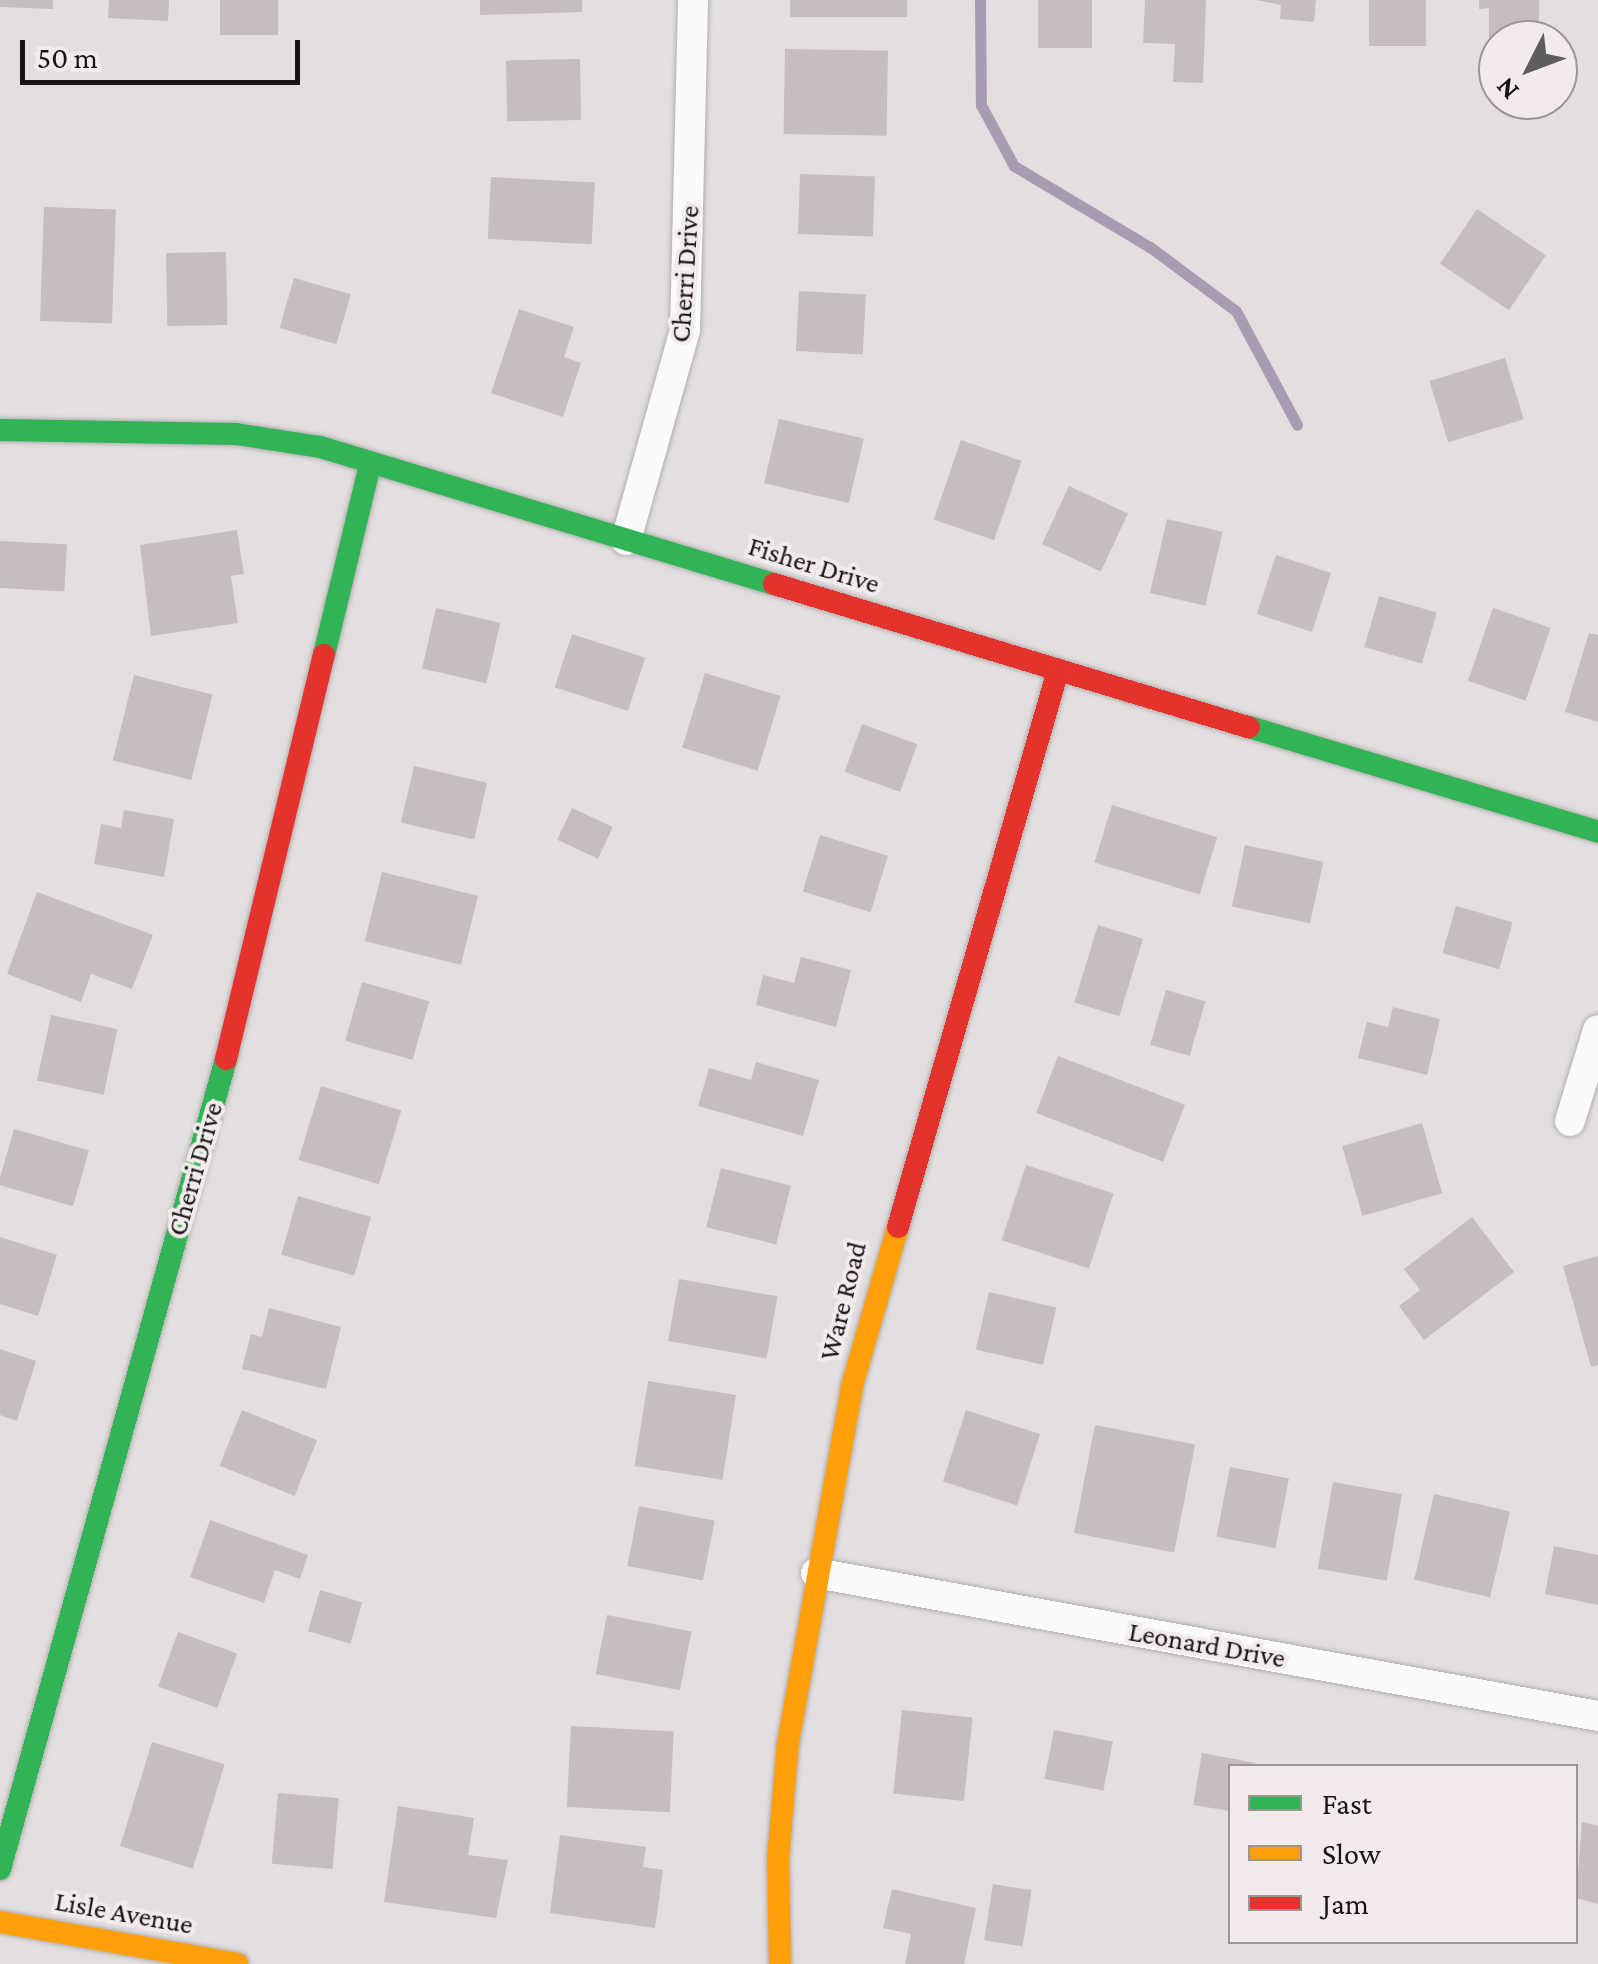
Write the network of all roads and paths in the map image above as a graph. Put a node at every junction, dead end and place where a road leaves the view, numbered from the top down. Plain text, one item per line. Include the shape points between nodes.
1 (694, 0) edge
2 (0, 430) edge
3 (370, 465) junction
4 (626, 540) junction
5 (1058, 670) junction
6 (1598, 832) edge
7 (1598, 1030) edge
8 (1570, 1121) dead end
9 (816, 1573) junction
10 (1598, 1716) edge
11 (0, 1869) edge
12 (0, 1922) edge
13 (237, 1964) edge
14 (780, 1964) edge

1 - 4 street, Cherri Drive via 685,330
2 - 3 street, Fisher Drive via 236,434 320,447
3 - 4 street, Fisher Drive
3 - 11 street, Cherri Drive via 228,1054
4 - 5 street, Fisher Drive
5 - 6 street, Fisher Drive
5 - 9 street, Ware Road via 883,1260
7 - 8 street
9 - 10 street, Leonard Drive
9 - 14 street, Ware Road via 788,1742 778,1859
12 - 13 street, Lisle Avenue

